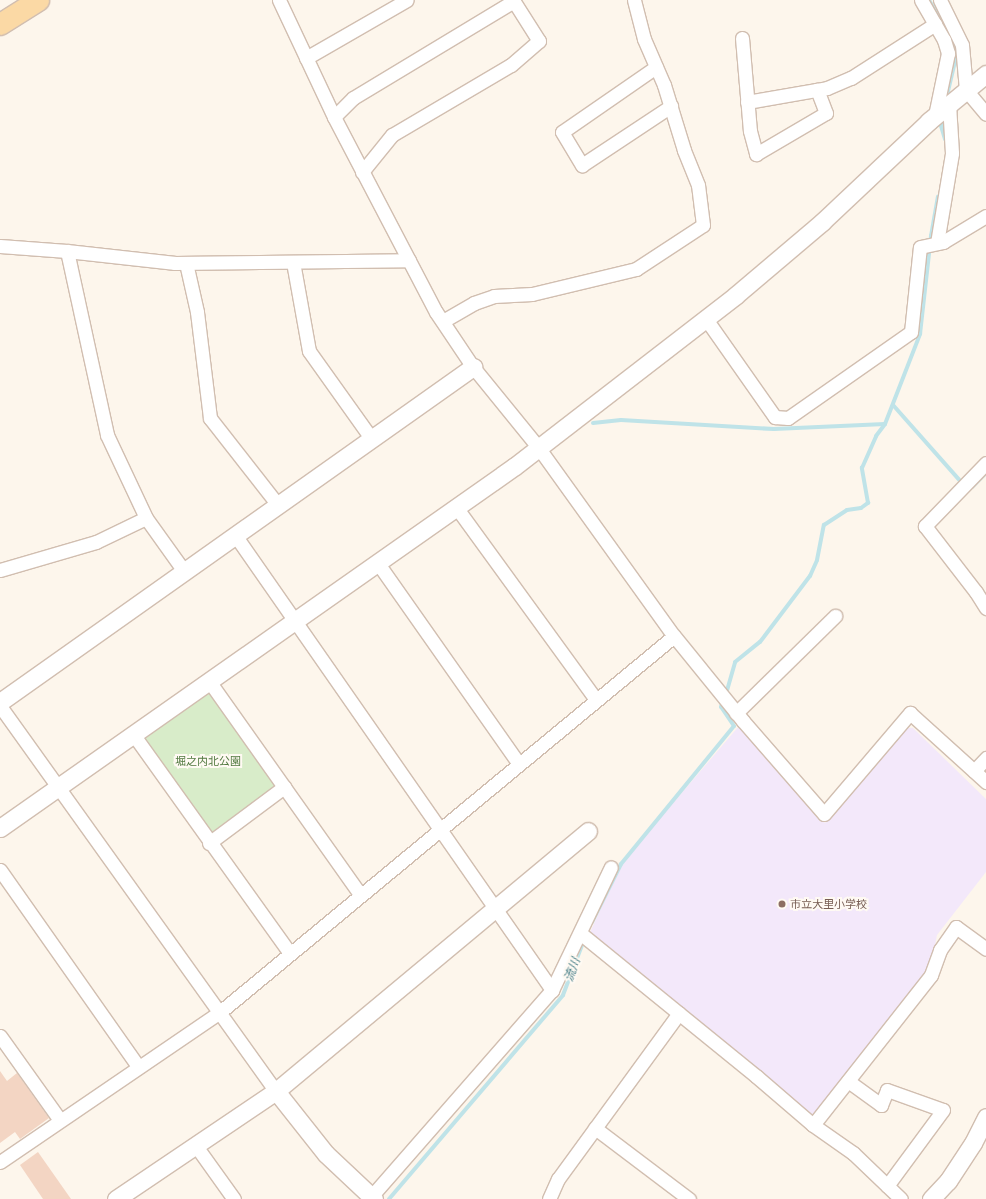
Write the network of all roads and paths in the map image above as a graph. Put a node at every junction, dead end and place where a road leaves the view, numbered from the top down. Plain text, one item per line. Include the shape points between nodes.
1 (38, 0) edge
2 (279, 0) edge
3 (407, 0) edge
4 (514, 0) edge
5 (634, 0) edge
6 (921, 0) edge
7 (940, 0) edge
8 (0, 24) edge
9 (936, 24) junction
10 (742, 38) dead end
11 (306, 58) junction
12 (656, 67) junction
13 (986, 74) edge
14 (817, 90) junction
15 (966, 90) junction
16 (747, 102) junction
17 (670, 106) junction
18 (942, 110) junction
19 (986, 114) edge
20 (334, 117) junction
21 (362, 172) junction
22 (986, 216) edge
23 (937, 243) junction
24 (0, 246) edge
25 (67, 250) junction
26 (409, 260) junction
27 (293, 262) junction
28 (186, 263) junction
29 (706, 319) junction
30 (442, 321) junction
31 (473, 367) junction
32 (371, 438) junction
33 (538, 448) junction
34 (986, 463) edge
35 (278, 505) junction
36 (456, 506) junction
37 (146, 518) junction
38 (235, 535) junction
39 (377, 562) junction
40 (0, 570) edge
41 (184, 571) junction
42 (986, 608) edge
43 (835, 616) dead end
44 (295, 620) junction
45 (674, 636) junction
46 (209, 681) junction
47 (596, 700) junction
48 (0, 702) edge
49 (730, 705) junction
50 (0, 706) edge
51 (133, 734) junction
52 (986, 758) edge
53 (519, 764) junction
54 (974, 771) junction
55 (986, 782) edge
56 (58, 787) junction
57 (284, 787) junction
58 (0, 828) edge
59 (440, 829) junction
60 (588, 831) dead end
61 (209, 843) junction
62 (611, 867) dead end
63 (0, 870) edge
64 (360, 894) junction
65 (496, 909) junction
66 (582, 935) junction
67 (986, 949) edge
68 (290, 953) junction
69 (552, 990) junction
70 (220, 1012) junction
71 (679, 1013) junction
72 (0, 1036) edge
73 (138, 1066) junction
74 (848, 1081) junction
75 (276, 1091) junction
76 (986, 1117) edge
77 (60, 1120) junction
78 (813, 1125) junction
79 (596, 1128) junction
80 (196, 1146) junction
81 (0, 1162) edge
82 (887, 1186) junction
83 (682, 1197) edge
84 (371, 1198) edge
85 (118, 1199) edge
86 (234, 1199) edge
87 (549, 1199) edge
88 (901, 1199) edge
89 (931, 1199) edge

1 - 8 main road
2 - 11 street
3 - 11 street
4 - 20 street via 353,98
4 - 21 street via 539,41 512,66 392,135
5 - 12 street via 644,39
6 - 9 street
7 - 15 street via 962,45
9 - 14 street via 851,78
9 - 18 street via 948,53
10 - 16 street
11 - 20 street
12 - 17 street
12 - 17 street via 562,132 582,165
13 - 15 street
14 - 16 street
14 - 16 street via 826,113 756,154
15 - 18 street
15 - 19 street
17 - 30 street via 698,185 704,226 636,269 532,294 494,296 474,303
18 - 23 street via 952,153
18 - 29 street via 822,222
20 - 21 street
21 - 26 street
22 - 23 street
23 - 29 street via 920,247 911,332 788,418 775,417
24 - 25 street
25 - 28 street
25 - 37 street via 107,435
26 - 27 street
26 - 30 street
27 - 28 street
27 - 32 street via 309,351
28 - 35 street via 197,312 210,418
29 - 33 street
30 - 31 street
31 - 32 street
31 - 33 street
32 - 35 street
33 - 36 street
33 - 45 street
34 - 42 street via 925,526
35 - 38 street
36 - 39 street
36 - 47 street
37 - 40 street via 96,542
37 - 41 street
38 - 41 street
38 - 44 street
39 - 44 street
39 - 53 street
41 - 48 street
43 - 49 street
44 - 46 street
44 - 59 street
45 - 47 street
45 - 49 street
46 - 51 street
46 - 57 street
47 - 53 street
49 - 54 street via 824,814 910,713
50 - 56 street
51 - 56 street
51 - 61 street
52 - 54 street
53 - 59 street
54 - 55 street
56 - 58 street
56 - 70 street
57 - 61 street
57 - 64 street
59 - 64 street
59 - 65 street
60 - 65 street
61 - 68 street
62 - 66 street
63 - 73 street
64 - 68 street
65 - 69 street
65 - 75 street
66 - 69 street
66 - 71 street
67 - 74 street via 956,927 940,950 931,975
68 - 70 street
69 - 84 street
70 - 73 street
70 - 75 street
71 - 78 street
71 - 79 street
72 - 77 street
73 - 77 street
74 - 78 street
74 - 82 street via 881,1105 887,1090 943,1110
75 - 80 street
75 - 84 street via 326,1154
76 - 89 street via 973,1143 948,1181
77 - 81 street
78 - 82 street via 853,1153
79 - 83 street
79 - 87 street via 558,1179
80 - 85 street
80 - 86 street
82 - 88 street

